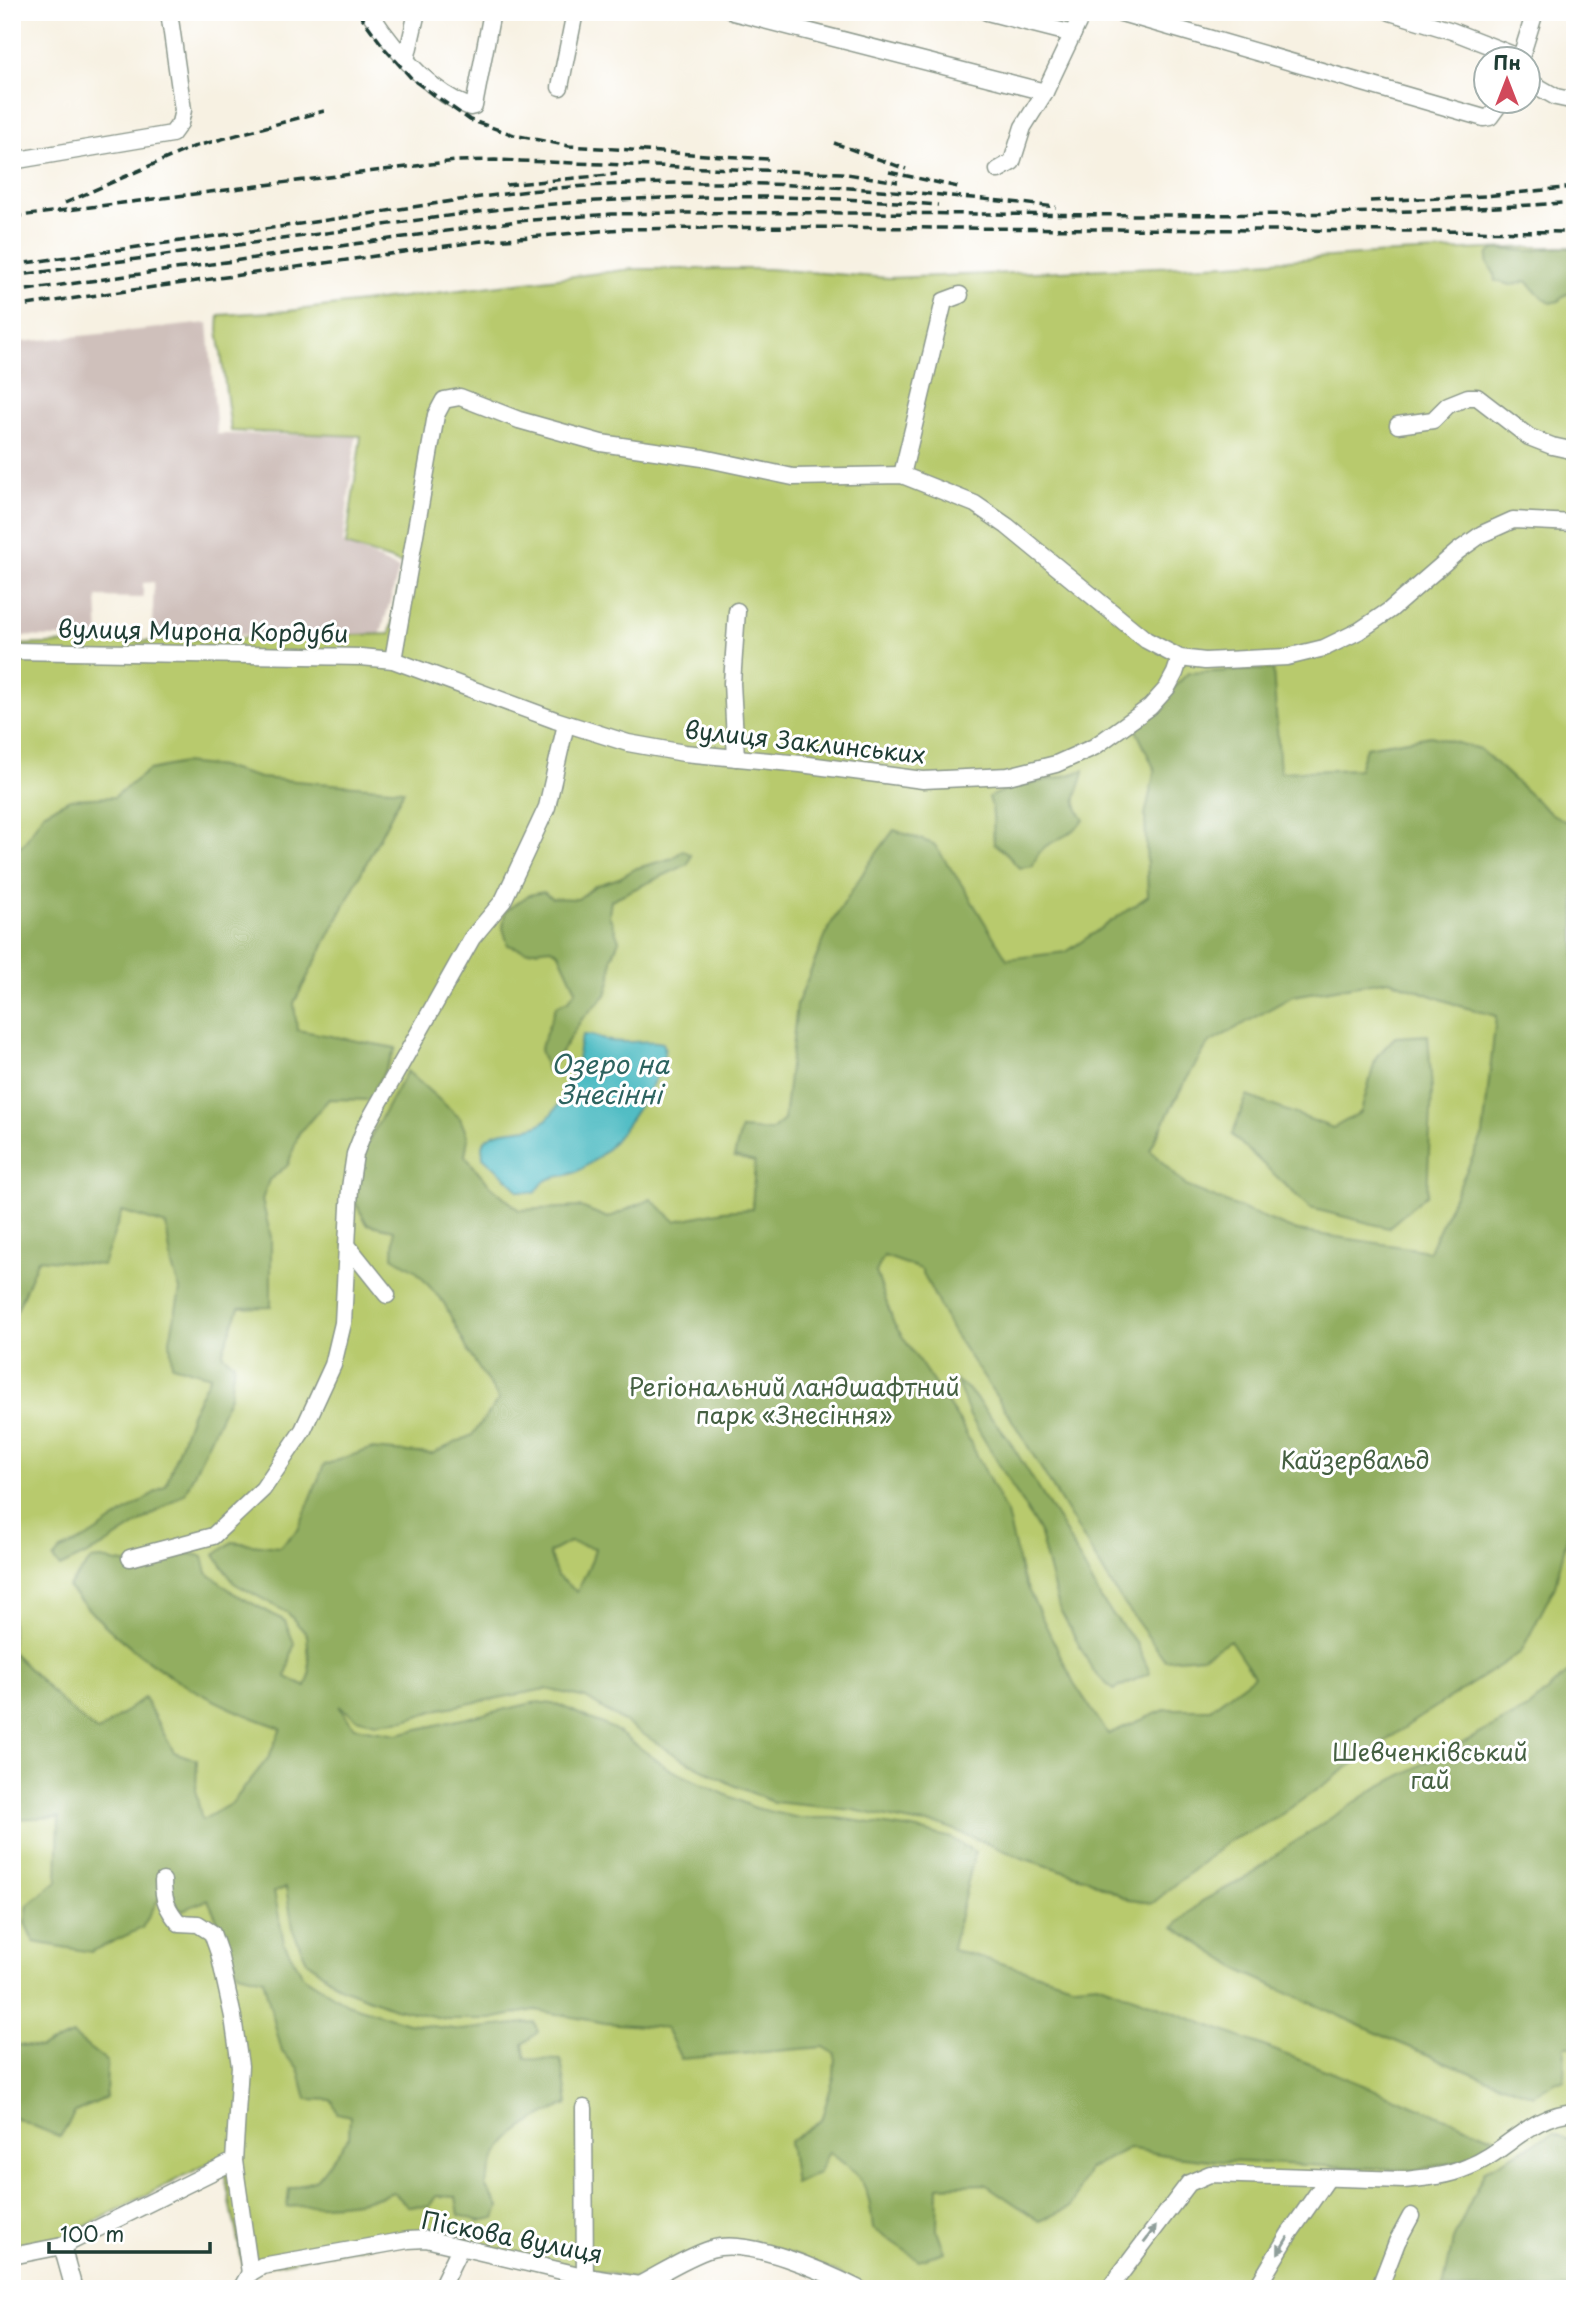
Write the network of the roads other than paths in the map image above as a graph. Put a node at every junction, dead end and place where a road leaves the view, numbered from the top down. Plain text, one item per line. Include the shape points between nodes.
1 (169, 12) edge
2 (369, 12) edge
3 (417, 12) edge
4 (492, 12) edge
5 (575, 12) edge
6 (733, 12) edge
7 (987, 12) edge
8 (1083, 12) edge
9 (1118, 12) edge
10 (1390, 12) edge
11 (1535, 12) edge
12 (1073, 34) junction
13 (1490, 46) edge
14 (1524, 46) edge
15 (407, 60) junction
16 (560, 88) dead end
17 (1542, 89) edge
18 (1045, 92) junction
19 (1575, 101) edge
20 (1472, 115) edge
21 (12, 161) edge
22 (998, 170) dead end
23 (960, 295) dead end
24 (1398, 425) dead end
25 (1575, 451) edge
26 (902, 475) junction
27 (1575, 523) edge
28 (737, 611) dead end
29 (12, 652) edge
30 (1180, 657) junction
31 (393, 660) junction
32 (566, 724) junction
33 (736, 758) junction
34 (347, 1245) junction
35 (387, 1295) dead end
36 (130, 1558) dead end
37 (163, 1881) dead end
38 (584, 2108) dead end
39 (1575, 2112) edge
40 (234, 2161) junction
41 (1328, 2178) junction
42 (1411, 2216) dead end
43 (62, 2246) junction
44 (460, 2248) junction
45 (12, 2256) edge
46 (250, 2273) junction
47 (586, 2283) edge
48 (640, 2287) edge
49 (75, 2289) edge
50 (241, 2289) edge
51 (440, 2289) edge
52 (859, 2289) edge
53 (1110, 2289) edge
54 (1256, 2289) edge
55 (1379, 2289) edge

1 - 21 street via 183,110 172,134
2 - 15 street
3 - 15 street
4 - 15 street via 474,106 466,106 435,87
5 - 16 street
6 - 18 street
7 - 12 street
8 - 12 street
9 - 20 street
10 - 13 street
11 - 14 street
12 - 18 street
17 - 19 street
18 - 22 street via 1023,127 1012,162
23 - 26 street via 944,301
24 - 25 street via 1433,420 1448,405 1477,397 1529,437
26 - 30 street via 975,504 1146,640
26 - 31 street via 793,477 601,443 519,420 460,397 444,400 436,415
27 - 30 street via 1513,520 1482,534 1390,610 1324,648 1263,659
28 - 33 street via 732,683
29 - 31 street, вулиця Мирона Кордуби
30 - 33 street, вулиця Заклинських via 1167,688 1130,723 1094,747 1028,772 923,780
31 - 32 street, вулиця Заклинських
32 - 33 street, вулиця Заклинських via 628,743
32 - 34 street via 547,807 503,901 472,938 365,1128 355,1154
34 - 35 street
34 - 36 street via 343,1323 332,1365 303,1430 263,1489 213,1536
37 - 40 street via 169,1912 179,1923 198,1924 212,1933 219,1953 240,2066
38 - 47 street
39 - 41 street via 1548,2118 1469,2167 1432,2178
40 - 43 street
40 - 46 street
53 -> 41 street via 1194,2179 1210,2174
41 -> 54 street
42 - 55 street
43 - 45 street
43 - 49 street
44 - 46 street, Піскова вулиця via 408,2239 262,2266
44 - 47 street, Піскова вулиця
44 - 51 street
46 - 50 street
47 - 48 street, Піскова вулиця
48 - 52 street via 713,2248 744,2247 832,2275

